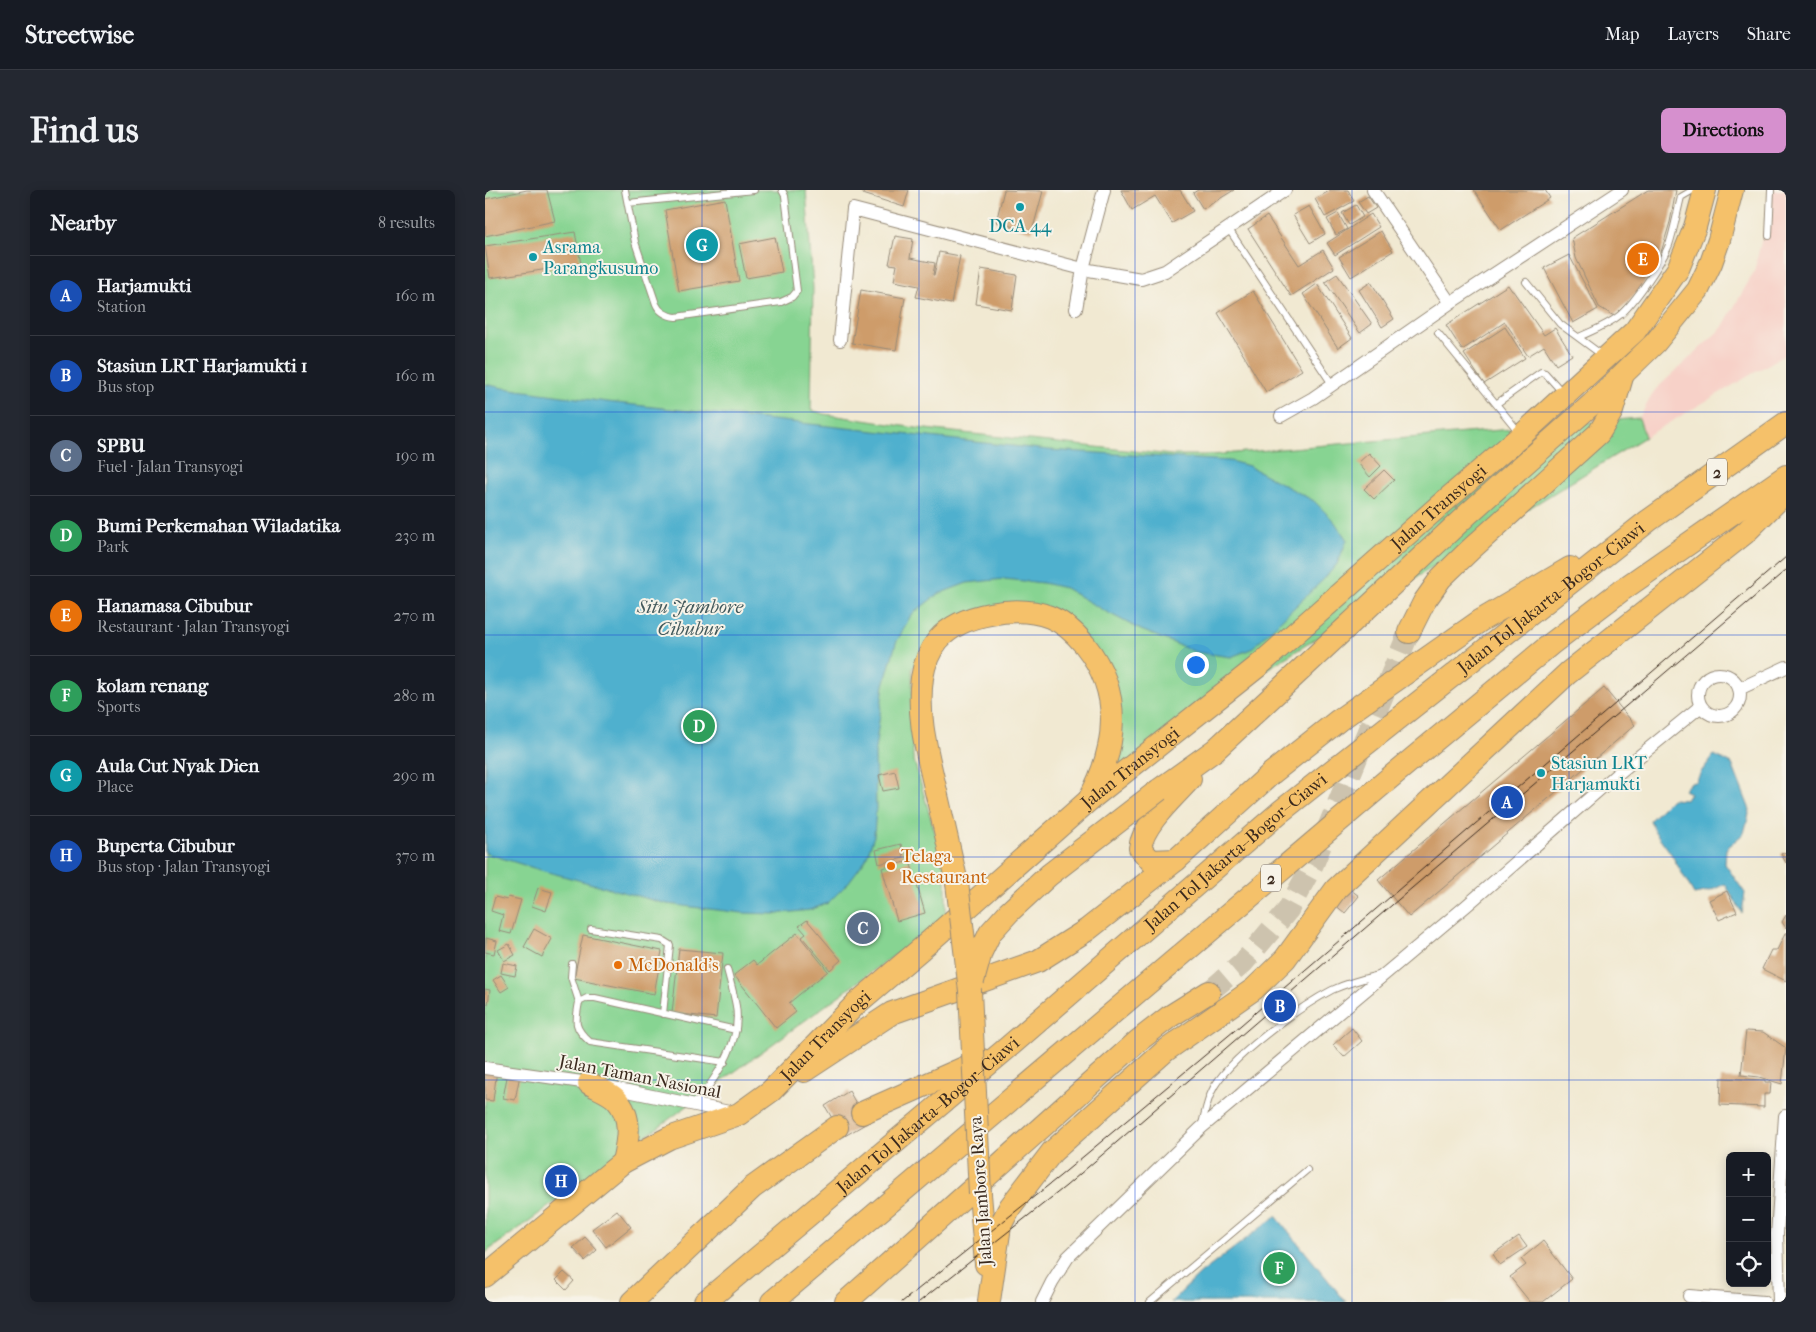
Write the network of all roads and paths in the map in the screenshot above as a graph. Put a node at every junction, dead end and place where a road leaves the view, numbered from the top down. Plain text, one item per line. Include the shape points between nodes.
1 (625, 190) edge
2 (754, 190) edge
3 (782, 190) edge
4 (1104, 190) edge
5 (1285, 190) edge
6 (1373, 190) edge
7 (1622, 190) edge
8 (1693, 190) edge
9 (1705, 190) edge
10 (1731, 190) edge
11 (1771, 190) edge
12 (627, 203) junction
13 (1228, 228) junction
14 (1769, 236) dead end
15 (1083, 269) junction
16 (1525, 282) dead end
17 (1450, 303) junction
18 (1076, 310) dead end
19 (1438, 333) dead end
20 (1579, 337) junction
21 (840, 340) dead end
22 (1605, 357) junction
23 (1622, 376) junction
24 (1332, 384) junction
25 (1564, 395) junction
26 (1496, 404) junction
27 (1281, 416) dead end
28 (1786, 424) edge
29 (1522, 435) junction
30 (1786, 476) edge
31 (1786, 492) edge
32 (1453, 496) junction
33 (1469, 513) junction
34 (1648, 520) junction
35 (1409, 632) tunnel mouth
36 (1786, 667) edge
37 (1739, 689) junction
38 (1701, 706) junction
39 (1215, 750) junction
40 (1088, 801) junction
41 (1176, 860) junction
42 (591, 929) dead end
43 (572, 964) dead end
44 (727, 969) dead end
45 (1385, 974) junction
46 (970, 991) junction
47 (1209, 992) tunnel mouth
48 (579, 1002) junction
49 (663, 1014) junction
50 (736, 1030) junction
51 (1005, 1050) junction
52 (725, 1062) junction
53 (485, 1063) edge
54 (485, 1068) edge
55 (535, 1074) junction
56 (589, 1083) junction
57 (771, 1092) junction
58 (696, 1104) junction
59 (862, 1113) dead end
60 (739, 1114) junction
61 (1785, 1116) edge
62 (837, 1127) dead end
63 (1201, 1128) junction
64 (623, 1162) junction
65 (1307, 1170) dead end
66 (485, 1276) edge
67 (1689, 1296) dead end
68 (989, 1301) edge
69 (632, 1302) edge
70 (705, 1302) edge
71 (772, 1302) edge
72 (846, 1302) edge
73 (1042, 1302) edge
74 (1150, 1302) edge
75 (1764, 1302) edge
76 (1779, 1302) edge

1 - 12 lane
2 - 12 lane
3 - 12 lane via 797,291 792,297 781,302 676,317 658,309 635,242
4 - 15 street
5 - 13 street
6 - 17 street
7 - 17 street
8 - 20 lane via 1681,197 1668,247 1631,304 1607,324
9 - 22 highway, Jalan Transyogi via 1695,227 1678,269 1635,331
10 - 23 highway, Jalan Transyogi via 1719,240 1698,290 1655,343
11 - 14 lane
13 - 15 street via 1165,271 1141,279
13 - 24 lane
15 - 18 street
15 - 21 street via 853,209
16 - 20 lane via 1560,324
17 - 24 street
19 - 26 lane
20 - 22 lane
22 - 25 highway, Jalan Transyogi
23 - 33 highway, Jalan Transyogi
23 - 35 highway via 1612,411 1599,434 1441,578
24 - 27 street
25 - 26 lane via 1541,372
25 - 29 highway, Jalan Transyogi
26 - 29 lane
28 - 34 highway, Jalan Tol Jakarta–Bogor–Ciawi / 2
29 - 32 highway, Jalan Transyogi
30 - 71 highway, Jalan Tol Jakarta–Bogor–Ciawi / 2 via 1622,590 1551,644
31 - 68 highway via 1745,533 1568,673 1336,890 1285,959 1254,990 1165,1050 1052,1152 1000,1226
32 - 33 highway
32 - 40 highway, Jalan Transyogi via 1257,667
33 - 39 highway, Jalan Transyogi
34 - 41 highway via 1480,621 1339,720 1272,773
34 - 51 highway, Jalan Tol Jakarta–Bogor–Ciawi / 2 via 1280,812
36 - 37 street
37 - 38 street via 1739,702 1730,712 1718,716
37 - 38 street via 1732,678 1713,674 1699,687
38 - 45 street
39 - 41 highway via 1147,828 1141,840 1140,848 1151,861
39 - 46 highway, Jalan Transyogi, bridge via 1049,874 1009,912 990,933
40 - 46 highway, Jalan Jambore Raya, bridge via 1100,780 1113,712 1104,674 1087,647 1069,628 1032,612 990,613 973,618 939,639 930,652 922,678 922,727 957,883
40 - 57 highway, Jalan Transyogi via 855,1004
41 - 57 highway via 1087,930 1037,961 892,1013
42 - 49 lane via 662,940 670,945
43 - 48 lane via 571,977
44 - 50 lane via 737,1008
45 - 63 street
45 - 63 lane via 1355,980 1289,1016 1220,1078 1211,1091
46 - 68 highway, Jalan Jambore Raya, bridge
47 - 72 highway via 1138,1041
48 - 49 lane via 595,998
48 - 52 lane via 575,1021 579,1032 590,1042
49 - 50 lane
50 - 52 lane
51 - 59 highway
51 - 70 highway, Jalan Tol Jakarta–Bogor–Ciawi / 2
52 - 58 lane
53 - 55 street, Jalan Taman Nasional
54 - 55 street, Jalan Taman Nasional
55 - 56 street, Jalan Taman Nasional
56 - 58 street, Jalan Taman Nasional
56 - 64 highway via 615,1098 625,1112 629,1135
57 - 60 highway, Jalan Transyogi
58 - 60 street, Jalan Taman Nasional
60 - 64 highway, Jalan Transyogi via 669,1138
61 - 76 street via 1777,1234
62 - 69 highway via 752,1188
63 - 73 street via 1068,1257
64 - 66 highway, Jalan Transyogi
65 - 74 lane
67 - 75 street

